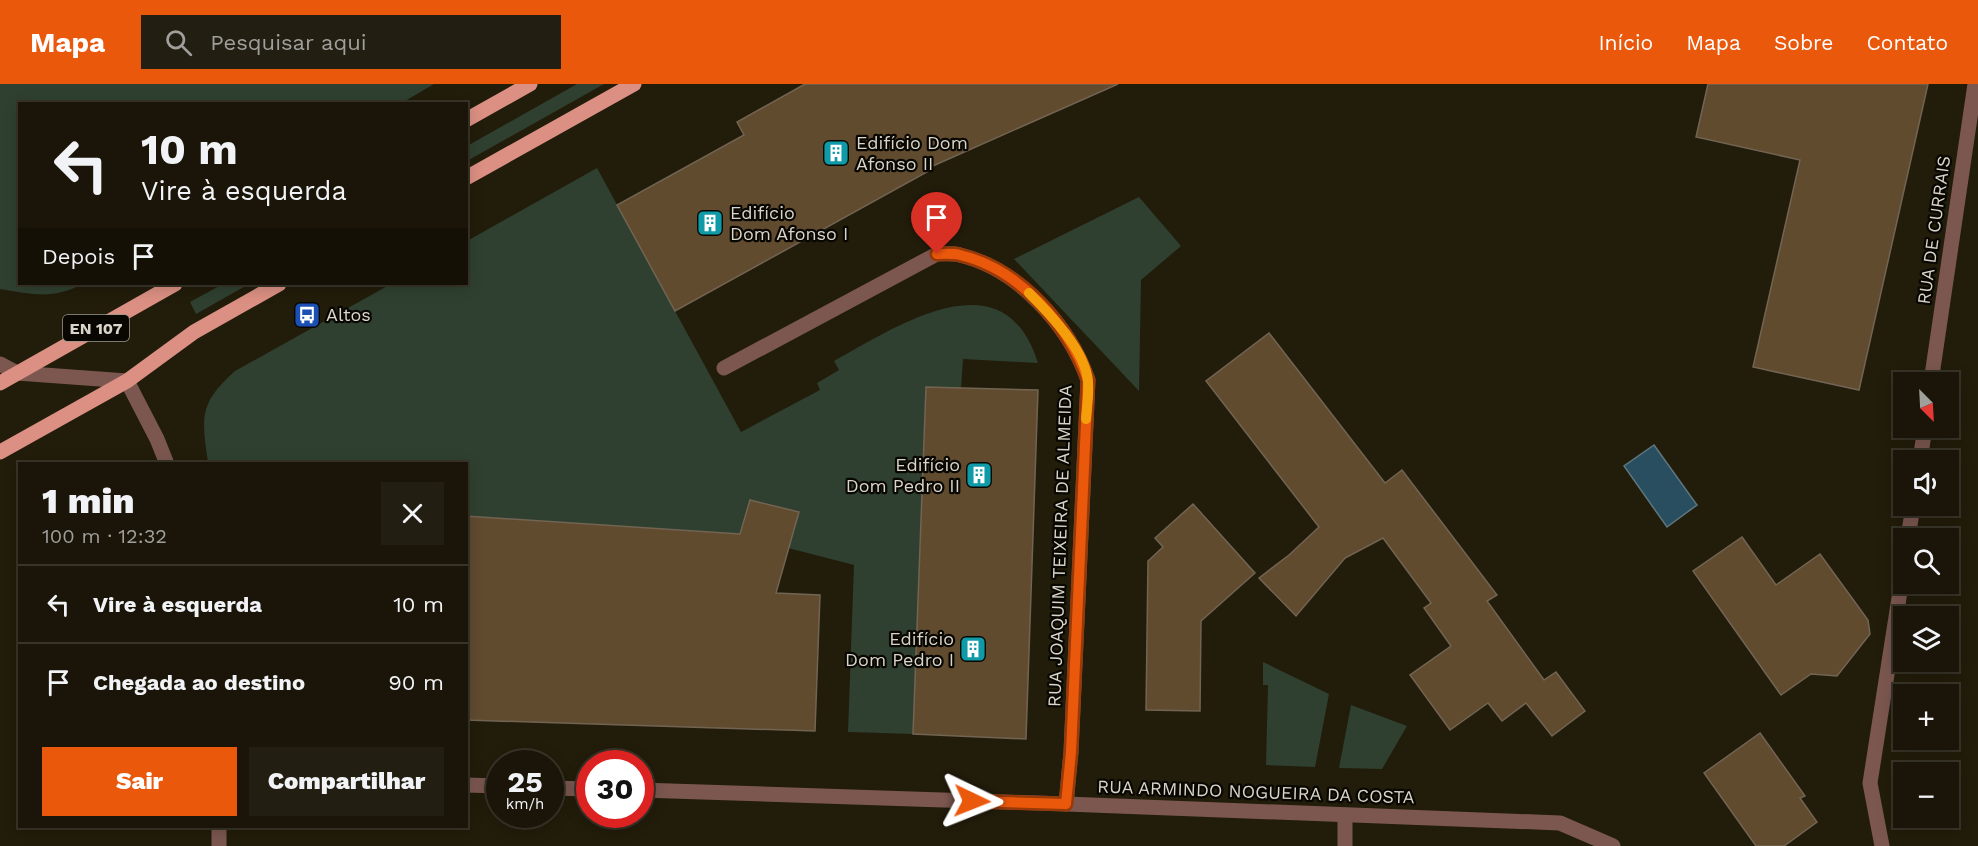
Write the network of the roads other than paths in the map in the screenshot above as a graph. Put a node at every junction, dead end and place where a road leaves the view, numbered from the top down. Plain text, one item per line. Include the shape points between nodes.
1 (530, 84) edge
2 (634, 84) edge
3 (1975, 84) edge
4 (468, 119) edge
5 (468, 177) edge
6 (173, 285) edge
7 (277, 285) edge
8 (0, 364) edge
9 (724, 368) dead end
10 (1932, 372) edge
11 (16, 373) junction
12 (127, 381) junction
13 (0, 382) edge
14 (0, 452) edge
15 (166, 462) edge
16 (1900, 594) edge
17 (468, 785) edge
18 (486, 786) edge
19 (654, 790) edge
20 (1066, 804) junction
21 (1345, 815) junction
22 (219, 828) edge
23 (219, 846) edge
24 (1345, 846) edge
25 (1613, 846) edge
26 (1882, 846) edge

1 - 4 main road
2 - 5 main road
3 - 10 street, RUA DE CURRAIS
6 - 11 main road, EN 107
7 - 12 main road via 194,332
8 - 11 street
9 - 20 street, RUA JOAQUIM TEIXEIRA DE ALMEIDA via 937,254 958,254 1004,273 1022,286 1057,324 1080,358 1088,380
11 - 12 street
11 - 13 main road, EN 107
12 - 14 main road
12 - 15 street
16 - 26 street via 1870,783
17 - 18 street
19 - 20 street, RUA ARMINDO NOGUEIRA DA COSTA
20 - 21 street, RUA ARMINDO NOGUEIRA DA COSTA
21 - 24 street
21 - 25 street, RUA ARMINDO NOGUEIRA DA COSTA via 1560,823
22 - 23 street

